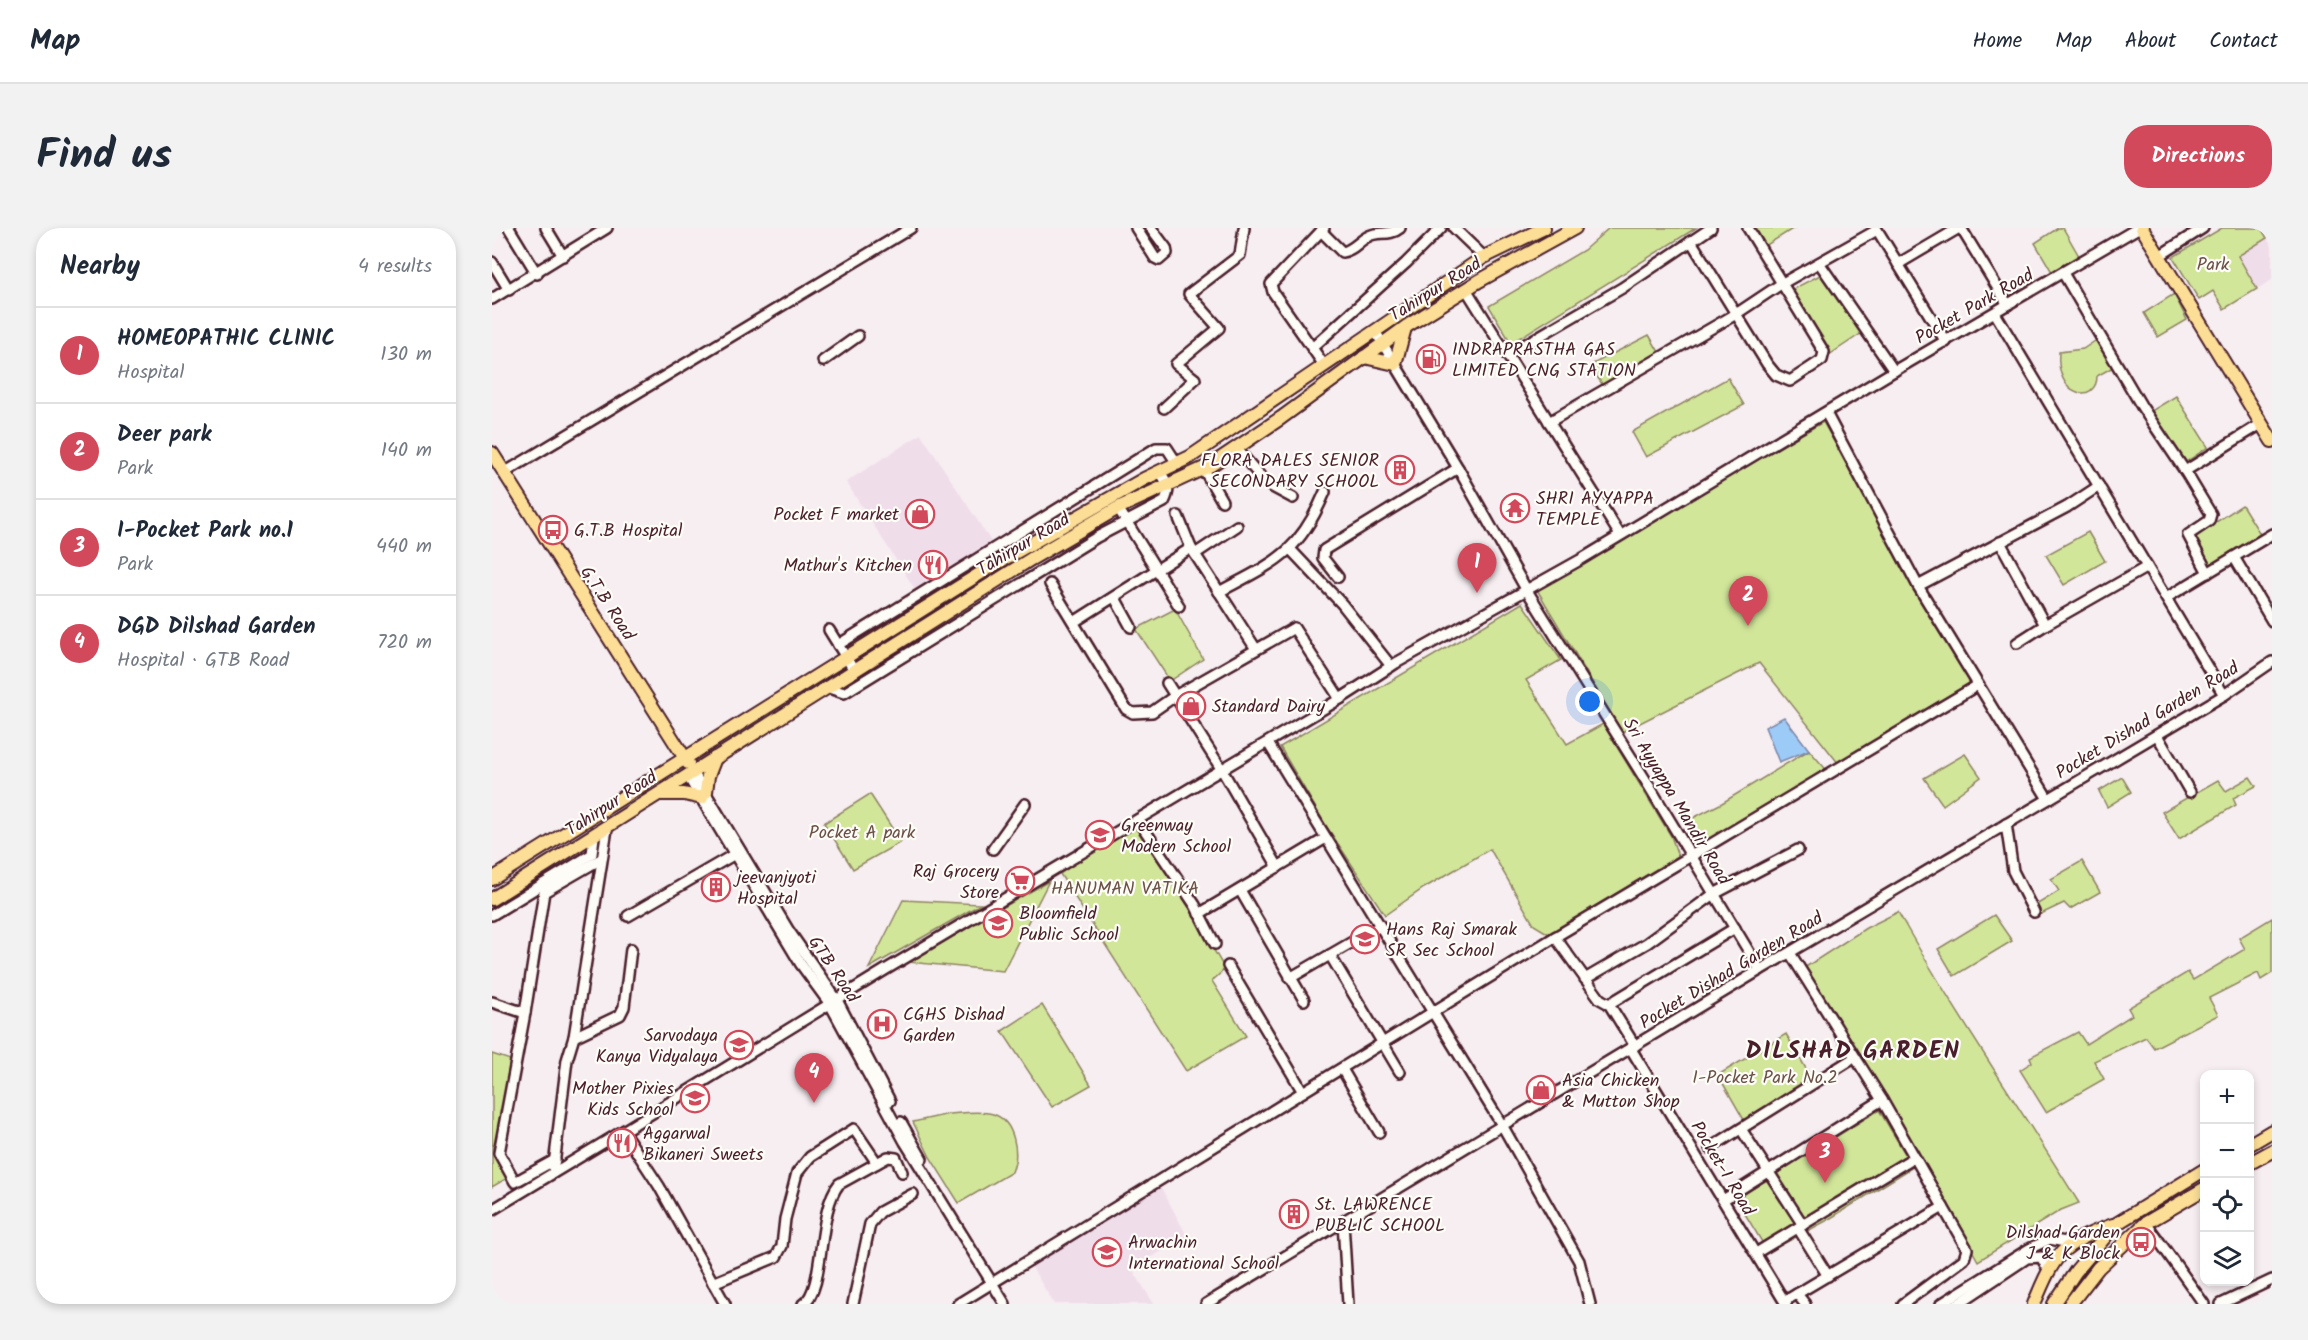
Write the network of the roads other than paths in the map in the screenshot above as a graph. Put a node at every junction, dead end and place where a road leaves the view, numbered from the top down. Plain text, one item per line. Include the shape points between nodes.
1 (509, 228) edge
2 (546, 228) edge
3 (607, 228) edge
4 (911, 228) edge
5 (1136, 228) edge
6 (1151, 228) edge
7 (1244, 228) edge
8 (1400, 228) edge
9 (1441, 228) edge
10 (1454, 228) edge
11 (1544, 228) edge
12 (1575, 228) edge
13 (1711, 228) edge
14 (1748, 228) edge
15 (1960, 228) edge
16 (2140, 228) edge
17 (2149, 228) edge
18 (2204, 228) edge
19 (1876, 229) edge
20 (1323, 230) edge
21 (1691, 241) junction
22 (2164, 253) junction
23 (563, 256) junction
24 (1484, 257) junction
25 (492, 262) edge
26 (1820, 264) junction
27 (1898, 264) junction
28 (2063, 273) junction
29 (537, 274) junction
30 (1781, 284) junction
31 (509, 290) junction
32 (1466, 290) junction
33 (492, 299) edge
34 (2008, 305) junction
35 (1995, 313) junction
36 (1736, 314) junction
37 (1405, 328) junction
38 (1375, 331) junction
39 (858, 336) dead end
40 (1946, 342) junction
41 (1383, 343) junction
42 (1312, 348) junction
43 (1507, 355) junction
44 (1364, 357) junction
45 (823, 361) dead end
46 (1395, 364) junction
47 (1324, 365) junction
48 (1894, 371) junction
49 (1164, 408) dead end
50 (1826, 413) junction
51 (1549, 422) junction
52 (2261, 424) junction
53 (2272, 432) edge
54 (2272, 441) edge
55 (1236, 448) junction
56 (492, 453) edge
57 (1178, 465) junction
58 (492, 466) edge
59 (1203, 468) junction
60 (1458, 468) junction
61 (2185, 471) junction
62 (1160, 472) junction
63 (504, 473) junction
64 (1168, 484) junction
65 (2099, 486) junction
66 (1325, 492) dead end
67 (1293, 498) dead end
68 (1222, 501) dead end
69 (1118, 508) junction
70 (1178, 516) dead end
71 (1126, 522) junction
72 (1237, 526) dead end
73 (2272, 534) edge
74 (1620, 535) junction
75 (2000, 542) junction
76 (1291, 550) junction
77 (1193, 551) junction
78 (2234, 557) junction
79 (2147, 567) junction
80 (1156, 572) junction
81 (2208, 573) junction
82 (1338, 577) dead end
83 (1050, 584) dead end
84 (963, 585) junction
85 (1918, 586) junction
86 (1526, 589) junction
87 (1220, 592) junction
88 (970, 597) junction
89 (1115, 598) junction
90 (2166, 598) junction
91 (1179, 606) dead end
92 (2272, 621) edge
93 (1074, 622) junction
94 (2045, 625) junction
95 (1131, 627) dead end
96 (830, 630) dead end
97 (2017, 643) dead end
98 (838, 645) junction
99 (1256, 649) junction
100 (846, 657) junction
101 (883, 661) junction
102 (2272, 662) edge
103 (1391, 666) junction
104 (855, 672) junction
105 (1167, 683) dead end
106 (1978, 685) junction
107 (829, 688) junction
108 (2224, 695) junction
109 (1175, 696) junction
110 (1340, 699) junction
111 (2157, 735) junction
112 (1268, 742) junction
113 (715, 758) junction
114 (681, 760) junction
115 (1222, 770) junction
116 (690, 773) junction
117 (2190, 792) dead end
118 (658, 794) junction
119 (704, 795) junction
120 (2048, 799) junction
121 (1024, 804) dead end
122 (1138, 820) junction
123 (2007, 824) junction
124 (607, 829) junction
125 (594, 837) junction
126 (1326, 838) junction
127 (993, 849) dead end
128 (1798, 850) dead end
129 (738, 852) junction
130 (1691, 855) junction
131 (601, 859) junction
132 (518, 863) junction
133 (1278, 867) junction
134 (527, 878) junction
135 (492, 879) edge
136 (1240, 890) junction
137 (1714, 894) junction
138 (492, 899) edge
139 (2034, 912) dead end
140 (1199, 914) junction
141 (492, 915) edge
142 (628, 916) dead end
143 (1380, 926) junction
144 (1735, 928) junction
145 (1555, 937) junction
146 (1215, 944) dead end
147 (631, 949) dead end
148 (1790, 953) junction
149 (1330, 955) junction
150 (1228, 966) dead end
151 (1760, 970) junction
152 (1290, 978) junction
153 (1585, 979) junction
154 (1304, 1000) dead end
155 (492, 1002) edge
156 (833, 1002) junction
157 (1609, 1004) junction
158 (1432, 1011) junction
159 (525, 1013) junction
160 (574, 1037) junction
161 (1383, 1042) junction
162 (1633, 1048) junction
163 (1854, 1058) junction
164 (1342, 1069) junction
165 (1400, 1072) dead end
166 (1303, 1092) junction
167 (1882, 1100) junction
168 (1502, 1125) junction
169 (1741, 1129) junction
170 (623, 1131) junction
171 (2272, 1131) edge
172 (1379, 1132) dead end
173 (2254, 1142) edge
174 (1710, 1148) dead end
175 (2272, 1151) edge
176 (1913, 1158) junction
177 (555, 1160) junction
178 (2254, 1161) edge
179 (877, 1163) junction
180 (1768, 1170) junction
181 (902, 1172) dead end
182 (553, 1173) junction
183 (2200, 1173) edge
184 (2200, 1192) edge
185 (913, 1194) dead end
186 (1723, 1200) junction
187 (1943, 1207) junction
188 (492, 1210) edge
189 (1343, 1222) junction
190 (2146, 1223) junction
191 (2116, 1224) junction
192 (1801, 1226) junction
193 (2070, 1243) junction
194 (1756, 1253) junction
195 (2030, 1253) junction
196 (2048, 1269) junction
197 (1828, 1276) junction
198 (2089, 1280) junction
199 (2272, 1280) edge
200 (993, 1282) junction
201 (713, 1283) junction
202 (1797, 1294) junction
203 (1786, 1303) edge
204 (724, 1304) edge
205 (804, 1304) edge
206 (853, 1304) edge
207 (958, 1304) edge
208 (1005, 1304) edge
209 (1206, 1304) edge
210 (1348, 1304) edge
211 (1590, 1304) edge
212 (1805, 1304) edge
213 (1903, 1304) edge
214 (1941, 1304) edge
215 (1958, 1304) edge
216 (2034, 1304) edge
217 (2054, 1304) edge
218 (2070, 1304) edge
219 (2082, 1304) edge
220 (2204, 1304) edge
221 (2221, 1304) edge

1 - 29 street
2 - 23 street
3 - 23 street
4 - 63 street
5 - 6 street via 1159,260 1167,253 1166,248
7 - 49 street via 1240,255 1189,294 1219,328 1176,364 1195,379
8 - 20 street via 1390,234 1371,235 1348,252 1341,252
9 - 42 street
10 - 24 street
11 - 24 main road, Tahirpur Road
12 - 32 main road, Tahirpur Road
13 - 21 street
14 - 30 street
15 - 27 street
15 - 34 street
16 - 28 street, Pocket Park Road
16 - 52 main road
17 - 22 main road
18 - 22 street
19 - 26 street
19 - 27 street
20 - 42 street via 1271,284
21 - 36 street
21 - 43 street via 1622,288
22 - 53 main road
23 - 29 street
24 - 38 main road, Tahirpur Road
25 - 31 street
26 - 30 street
26 - 48 street
27 - 40 street
28 - 34 street, Pocket Park Road
28 - 61 street via 2142,407
29 - 31 street
30 - 36 street
30 - 36 street via 1824,352 1822,360 1790,381 1776,375
31 - 33 street
32 - 37 main road, Tahirpur Road
32 - 43 street
34 - 35 street, Pocket Park Road
35 - 40 street, Pocket Park Road
35 - 65 street
36 - 51 street
37 - 41 main road, Tahirpur Road
37 - 46 main road
38 - 41 street, Sri Ayyappa Mandir Road
38 - 47 main road, Tahirpur Road
39 - 45 street
40 - 48 street, Pocket Park Road
41 - 44 main road, Tahirpur Road
41 - 46 street, Sri Ayyappa Mandir Road
42 - 47 street
43 - 51 street
44 - 46 main road
44 - 55 main road, Tahirpur Road
46 - 60 street, Sri Ayyappa Mandir Road
47 - 57 main road, Tahirpur Road
48 - 50 street, Pocket Park Road
50 - 74 street, Pocket Park Road
50 - 85 street
51 - 74 street
52 - 54 main road
52 - 61 street
55 - 59 main road, Tahirpur Road
55 - 67 street via 1267,484
56 - 63 main road, G.T.B Road
57 - 62 main road, Tahirpur Road
57 - 98 street via 1167,448 1156,448
58 - 114 main road, G.T.B Road
59 - 64 main road, Tahirpur Road
59 - 68 street
60 - 82 street via 1324,550 1323,558
60 - 86 street, Sri Ayyappa Mandir Road
61 - 81 street via 2211,514 2209,521 2188,535
62 - 64 street
62 - 84 main road, Tahirpur Road
63 - 114 main road, G.T.B Road
64 - 69 main road, Tahirpur Road
64 - 71 street via 1164,502
65 - 75 street
65 - 79 street
66 - 76 street
69 - 71 street
69 - 88 main road, Tahirpur Road
70 - 77 street
71 - 80 street
71 - 101 street
72 - 77 street
73 - 78 street
74 - 86 street, Pocket Park Road
75 - 85 street
75 - 94 street
76 - 87 street
76 - 103 street via 1342,604
77 - 80 street
77 - 87 street
78 - 81 street
78 - 92 street
79 - 90 street
79 - 94 street
80 - 89 street
80 - 91 street
81 - 90 street
83 - 93 street
84 - 88 main road
84 - 100 main road, Tahirpur Road
85 - 106 street
86 - 103 street, Pocket Park Road
86 - 130 street, Sri Ayyappa Mandir Road
87 - 99 street
88 - 101 main road, Tahirpur Road
89 - 93 street
89 - 95 street
90 - 108 street
93 - 109 street via 1126,709 1134,713 1152,712
94 - 97 street
96 - 98 street
98 - 100 street
99 - 109 street
99 - 110 street via 1294,628
100 - 104 street
100 - 114 main road, Tahirpur Road
101 - 104 main road, Tahirpur Road
101 - 107 street via 844,693
102 - 108 street, Pocket Dishad Garden Road
103 - 110 street, Pocket Park Road
104 - 107 main road, Tahirpur Road
105 - 109 street
106 - 120 street
106 - 130 street
107 - 113 main road, Tahirpur Road
108 - 111 street, Pocket Dishad Garden Road
109 - 115 street
110 - 112 street, Pocket Park Road
111 - 117 street
111 - 120 street, Pocket Dishad Garden Road
112 - 115 street, Pocket Park Road
112 - 126 street
113 - 116 main road, Tahirpur Road
113 - 119 main road
114 - 116 main road, G.T.B Road
114 - 132 main road, Tahirpur Road
115 - 122 street, Pocket Park Road
115 - 133 street
116 - 118 main road, Tahirpur Road
116 - 119 street, GTB Road
118 - 119 main road
118 - 124 main road, Tahirpur Road
119 - 129 street, GTB Road
120 - 123 street, Pocket Dishad Garden Road
121 - 127 street
122 - 140 street
122 - 156 street, Pocket Park Road
123 - 139 street via 2013,870
123 - 148 street, Pocket Dishad Garden Road
124 - 125 main road, Tahirpur Road
124 - 131 street
125 - 134 main road, Tahirpur Road
125 - 141 street via 592,854
126 - 133 street
126 - 143 street
128 - 137 street
129 - 142 street
129 - 156 street, GTB Road via 800,963
130 - 137 street, Sri Ayyappa Mandir Road
130 - 145 street
131 - 159 street via 544,892
131 - 160 street
132 - 134 main road
132 - 135 main road, Tahirpur Road
133 - 136 street
134 - 138 main road, Tahirpur Road
136 - 140 street
136 - 152 street
137 - 144 street, Sri Ayyappa Mandir Road
137 - 153 street via 1647,943
140 - 146 street
143 - 149 street
143 - 158 street
144 - 151 street, Sri Ayyappa Mandir Road
144 - 157 street
145 - 153 street, Pocket-I Road
145 - 158 street
147 - 160 street via 620,1015
148 - 151 street, Pocket Dishad Garden Road
148 - 163 street
149 - 152 street
149 - 161 street
150 - 166 street
151 - 162 street, Pocket Dishad Garden Road
152 - 154 street
153 - 157 street, Pocket-I Road
155 - 159 street
156 - 170 street, Pocket Park Road
156 - 200 street, GTB Road via 907,1140
157 - 162 street, Pocket-I Road
158 - 161 street
158 - 168 street
159 - 177 street via 499,1153 515,1182
160 - 177 street via 567,1060
161 - 164 street
161 - 165 street
162 - 168 street, Pocket Dishad Garden Road
162 - 186 street, Pocket-I Road
163 - 167 street
163 - 169 street
164 - 166 street
164 - 172 street
166 - 200 street
167 - 176 street
167 - 180 street
168 - 189 street, Pocket Dishad Garden Road
168 - 211 street via 1578,1261
169 - 174 street
169 - 180 street
170 - 182 street, Pocket Park Road
170 - 201 street via 659,1185
171 - 173 main road
175 - 178 main road
176 - 187 street
176 - 192 street
177 - 182 street
179 - 181 street via 892,1156
179 - 201 street via 854,1129 810,1157 793,1180 782,1246 776,1257
179 - 205 street via 833,1191 821,1233 815,1290
180 - 186 street
180 - 192 street
182 - 188 street, Pocket Park Road
183 - 191 main road
184 - 190 main road
185 - 206 street via 880,1212 870,1224
186 - 194 street, Pocket-I Road
187 - 197 street
187 - 213 street via 1967,1253
189 - 209 street, Pocket Dishad Garden Road
189 - 210 street
190 - 198 main road
190 - 220 street
191 - 193 main road
191 - 217 main road
192 - 194 street
192 - 197 street
193 - 195 street via 2050,1239
193 - 196 main road
194 - 203 street, Pocket-I Road
195 - 196 street via 2041,1257
195 - 214 street
195 - 215 street
196 - 216 main road
197 - 202 street
198 - 218 main road
198 - 219 main road
199 - 221 street
200 - 207 street
200 - 208 street, GTB Road
201 - 204 street
202 - 203 street
202 - 212 street

